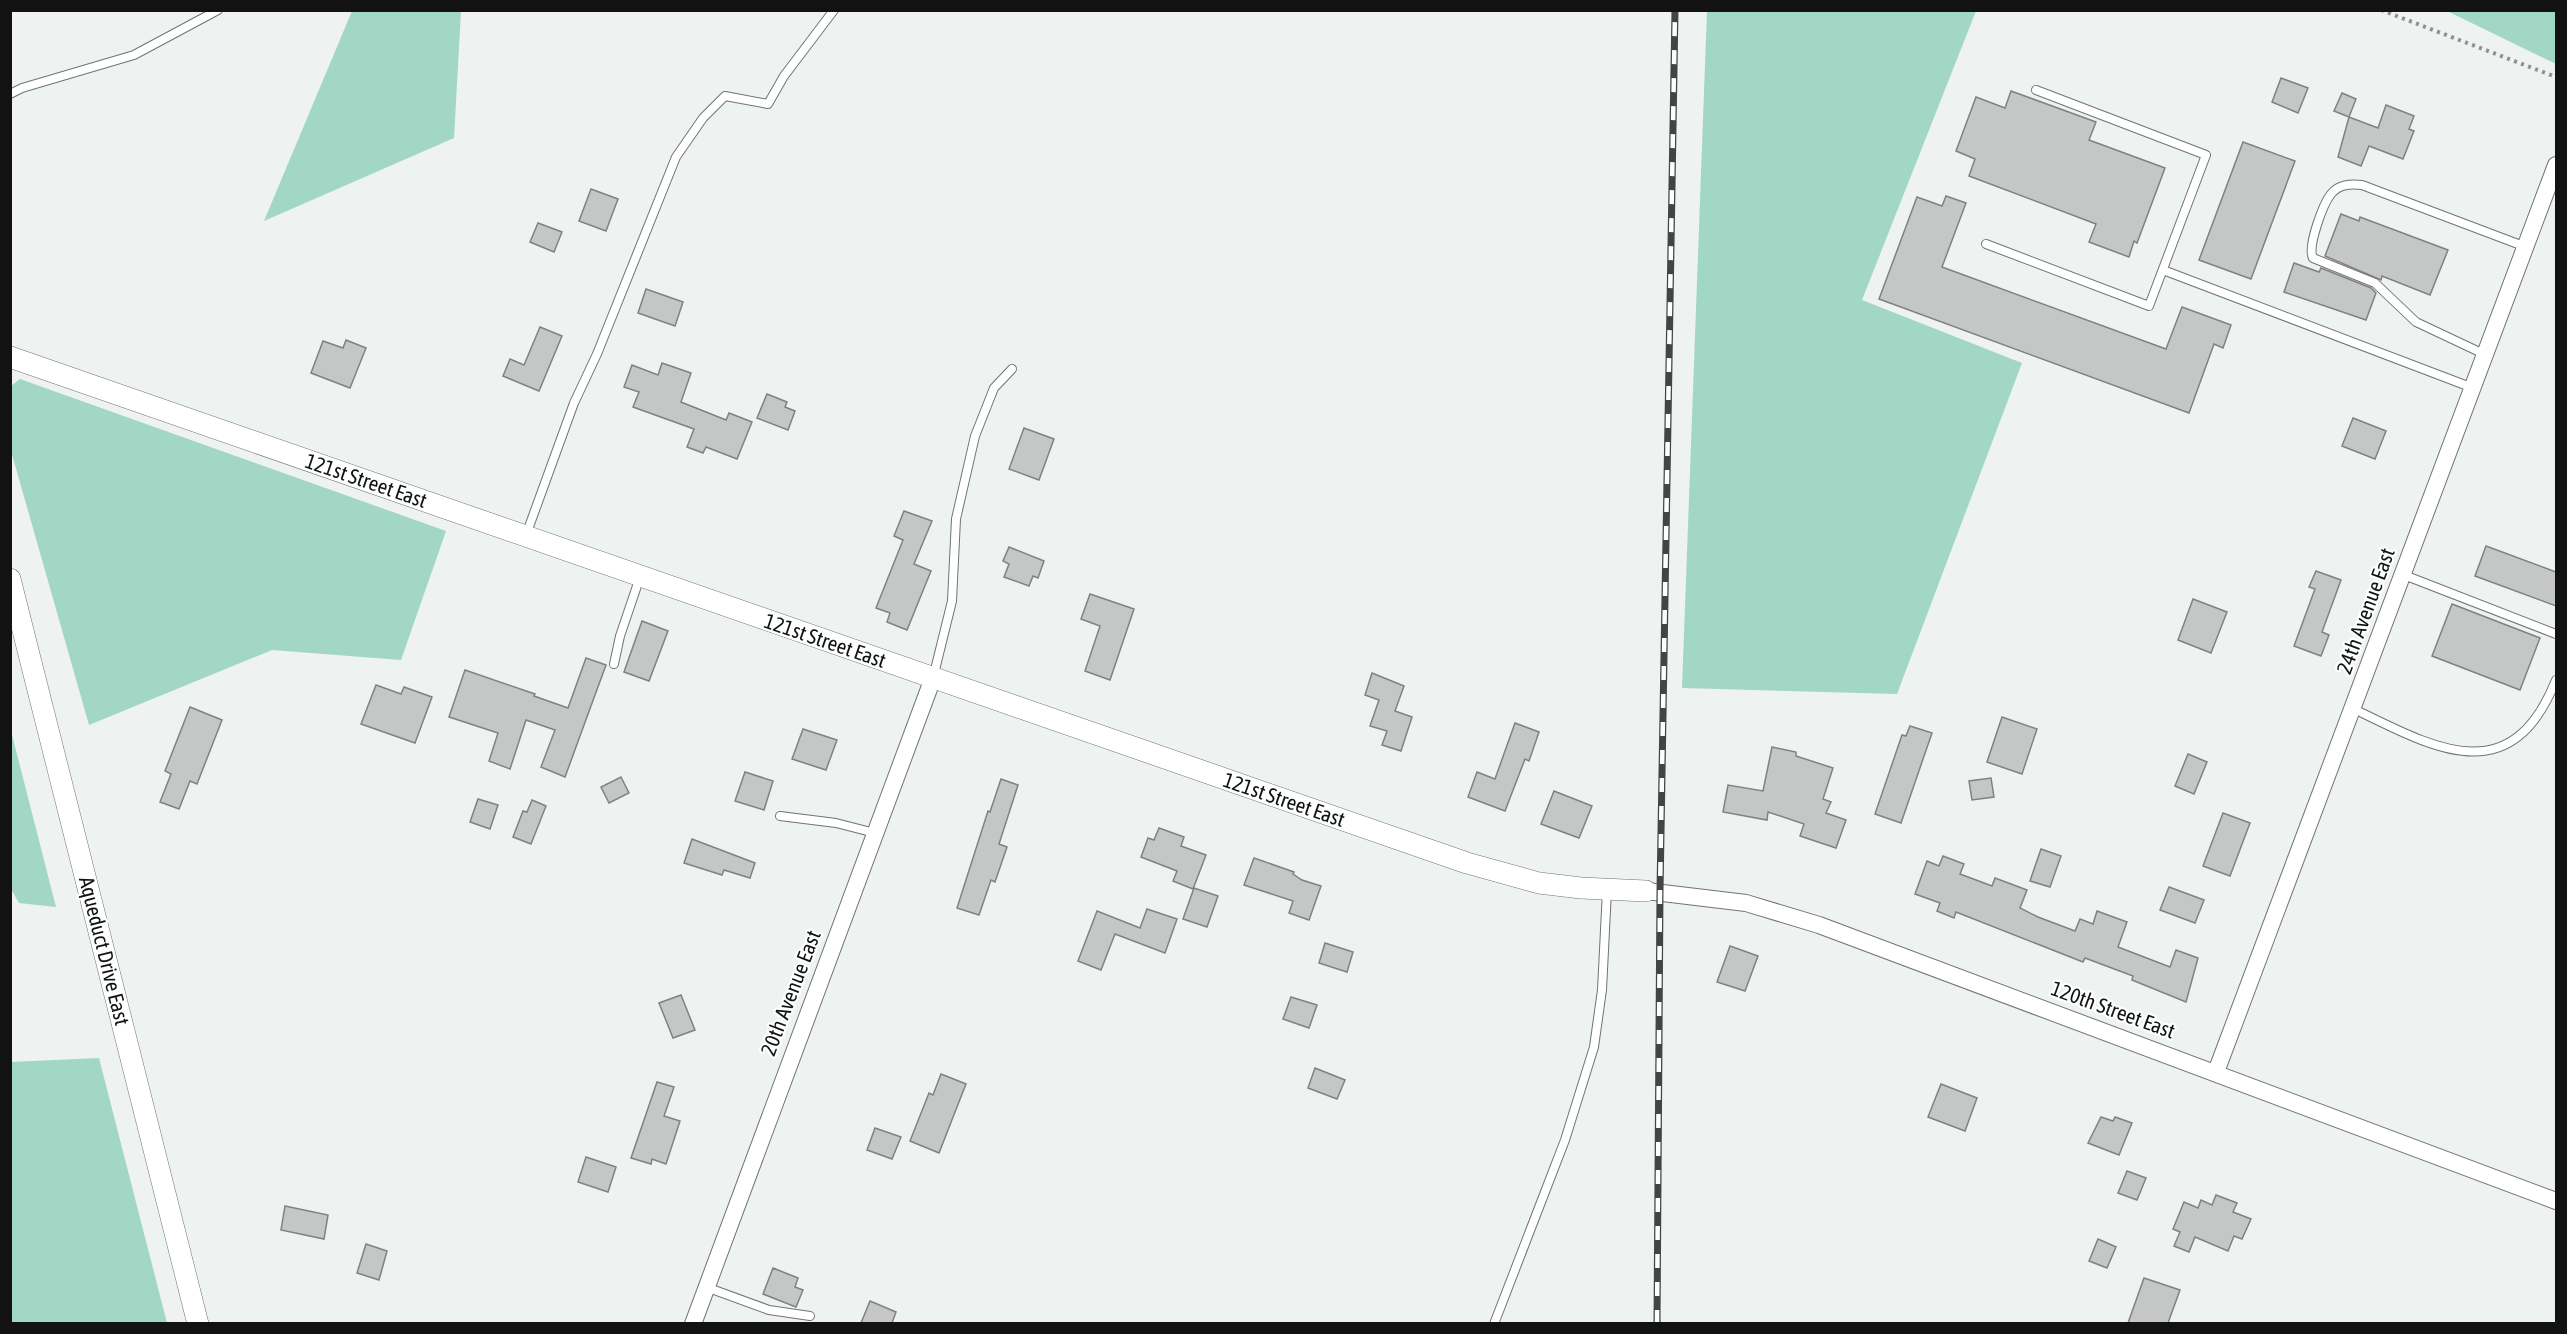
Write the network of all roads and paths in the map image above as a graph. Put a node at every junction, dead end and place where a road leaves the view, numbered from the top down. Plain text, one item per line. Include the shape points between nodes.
1 (218, 10) edge
2 (834, 10) edge
3 (2382, 10) edge
4 (2556, 77) edge
5 (2036, 90) dead end
6 (10, 94) edge
7 (2556, 165) edge
8 (1986, 244) dead end
9 (2526, 247) junction
10 (2163, 270) junction
11 (2486, 355) junction
12 (10, 357) edge
13 (1012, 369) dead end
14 (2474, 388) junction
15 (525, 537) junction
16 (2404, 575) junction
17 (640, 577) junction
18 (10, 579) edge
19 (2556, 634) edge
20 (614, 664) dead end
21 (933, 678) junction
22 (2556, 680) edge
23 (2354, 709) junction
24 (780, 816) dead end
25 (875, 833) junction
26 (1607, 889) junction
27 (1646, 891) joint
28 (2216, 1072) junction
29 (2556, 1202) edge
30 (706, 1287) junction
31 (810, 1316) dead end
32 (198, 1323) edge
33 (693, 1323) edge
34 (1494, 1323) edge

1 - 6 lane via 134,55
2 - 15 lane via 768,104 725,96 703,118 676,157 574,403
3 - 4 path
5 - 10 lane via 2206,155
7 - 9 street, 24th Avenue East
8 - 10 lane via 2149,306
9 - 11 street, 24th Avenue East
9 - 11 lane via 2362,185 2343,185 2331,194 2318,225 2311,244 2313,258 2375,283 2416,322
10 - 14 lane
11 - 14 street, 24th Avenue East
12 - 15 street, 121st Street East
13 - 21 lane via 994,388 975,436 956,519 952,601
14 - 16 street, 24th Avenue East
15 - 17 street, 121st Street East
16 - 19 lane
16 - 23 street, 24th Avenue East
17 - 20 lane
17 - 21 street, 121st Street East
18 - 32 street, Aqueduct Drive East
21 - 25 street, 20th Avenue East
21 - 26 street, 121st Street East via 1467,863 1539,883
22 - 23 lane via 2549,699 2528,728 2513,743 2494,750 2446,748
23 - 28 street, 24th Avenue East
24 - 25 lane
25 - 30 street, 20th Avenue East
26 - 27 street, 121st Street East
26 - 34 lane via 1602,990 1594,1047 1565,1140
27 - 28 street, 120th Street East via 1746,903 1819,925
28 - 29 street, 120th Street East
30 - 31 lane via 769,1310
30 - 33 street, 20th Avenue East

